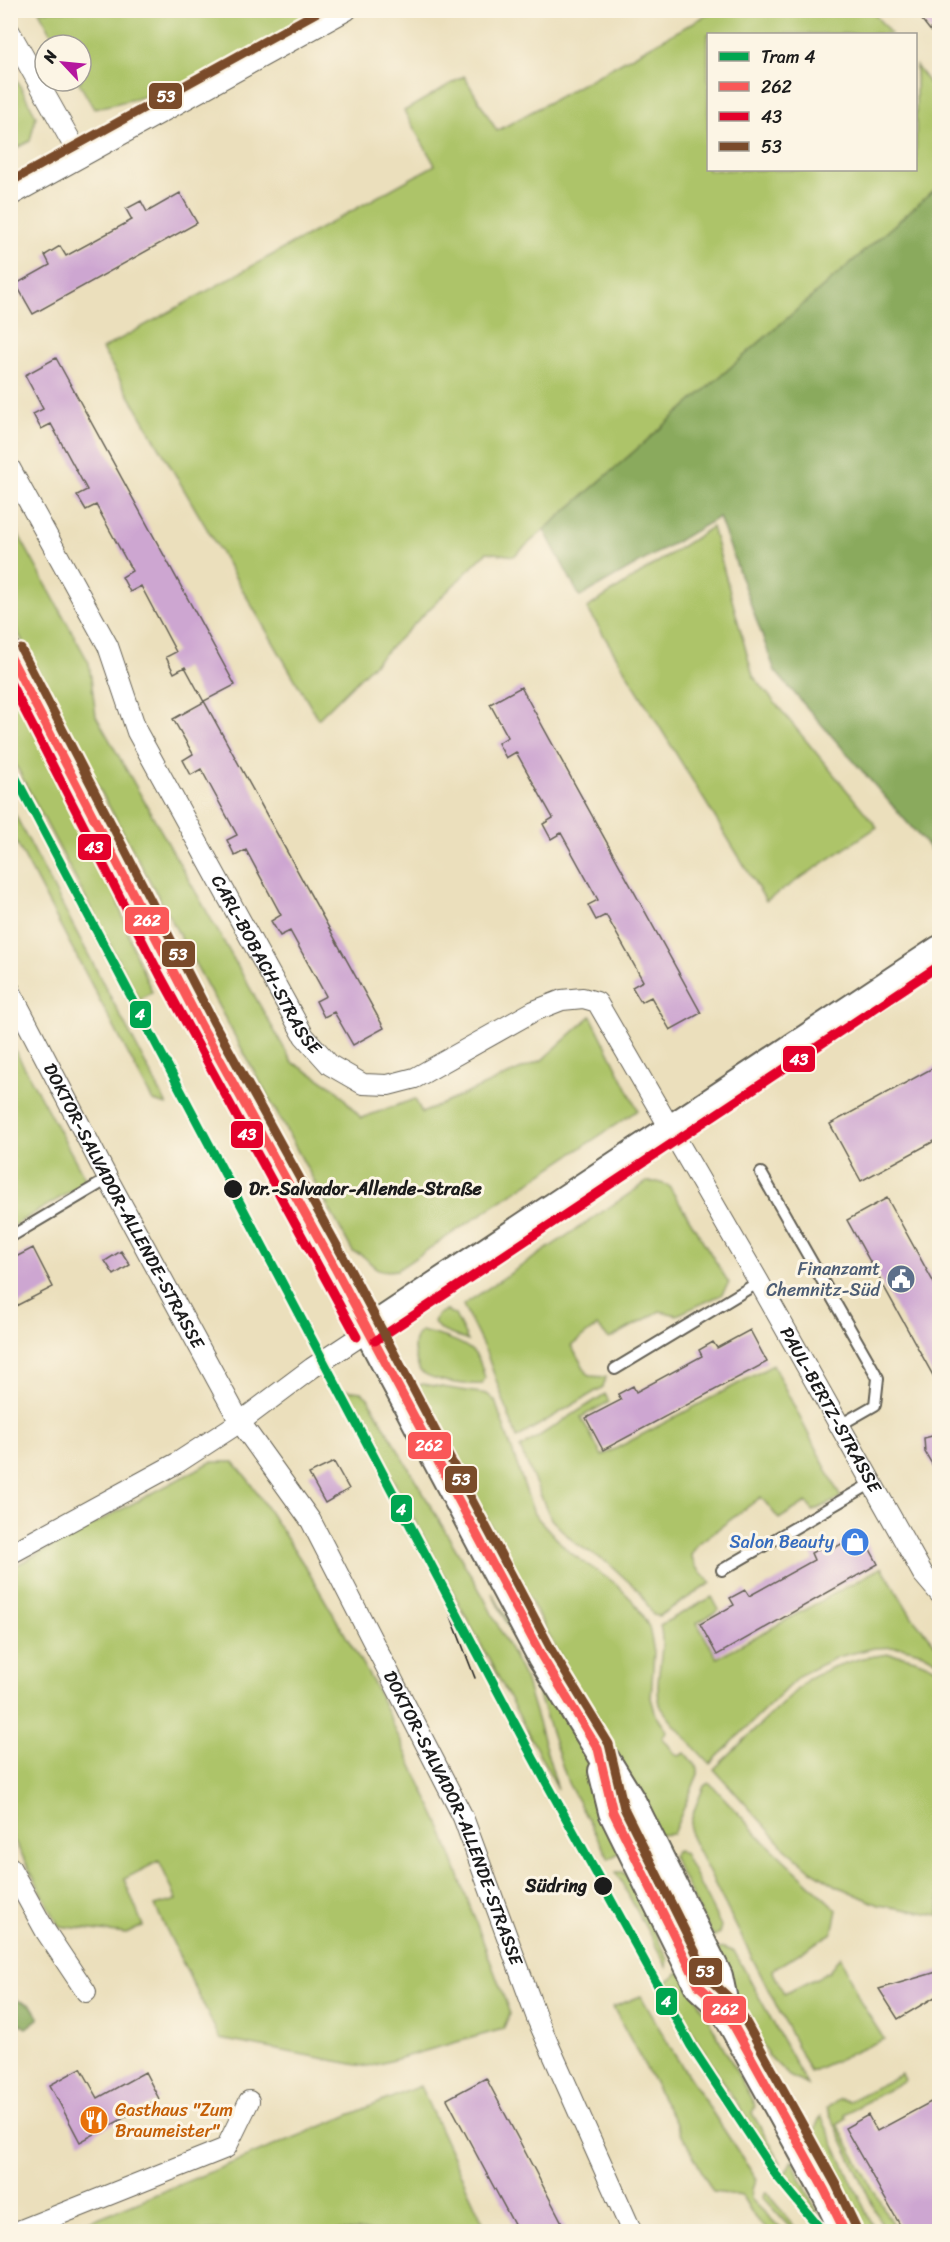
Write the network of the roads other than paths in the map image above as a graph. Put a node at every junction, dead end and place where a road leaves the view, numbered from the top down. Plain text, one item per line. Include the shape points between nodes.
1 (347, 10) edge
2 (10, 32) edge
3 (80, 157) junction
4 (10, 196) edge
5 (10, 468) edge
6 (10, 655) edge
7 (939, 950) edge
8 (10, 990) edge
9 (671, 1128) junction
10 (761, 1173) dead end
11 (108, 1179) junction
12 (10, 1237) edge
13 (759, 1282) junction
14 (369, 1330) junction
15 (615, 1369) dead end
16 (240, 1422) junction
17 (840, 1425) junction
18 (872, 1483) junction
19 (10, 1554) edge
20 (722, 1570) dead end
21 (939, 1594) edge
22 (10, 1867) edge
23 (86, 1992) dead end
24 (249, 2101) dead end
25 (16, 2232) edge
26 (632, 2232) edge
27 (845, 2232) edge

1 - 3 street
2 - 3 street
3 - 4 street
5 - 9 street, CARL-BOBACH-STRASSE via 108,646 137,732 303,1036 330,1065 363,1084 397,1083 415,1078 534,1011 562,1000 583,998 597,1002
6 - 14 main road via 171,969
7 - 9 main road
8 - 11 street, DOKTOR-SALVADOR-ALLENDE-STRASSE
9 - 13 street, PAUL-BERTZ-STRASSE
9 - 14 main road
10 - 17 lane via 878,1378 875,1405
11 - 12 lane
11 - 16 street, DOKTOR-SALVADOR-ALLENDE-STRASSE
13 - 15 lane
13 - 17 street, PAUL-BERTZ-STRASSE
14 - 16 street
14 - 27 main road via 542,1658 632,1803 718,1976 725,2010
16 - 19 street via 177,1463
16 - 26 street, DOKTOR-SALVADOR-ALLENDE-STRASSE via 311,1521 463,1817 538,2022
17 - 18 street, PAUL-BERTZ-STRASSE
18 - 20 lane
18 - 21 street, PAUL-BERTZ-STRASSE via 923,1574
22 - 23 street via 46,1932
24 - 25 street via 226,2148

